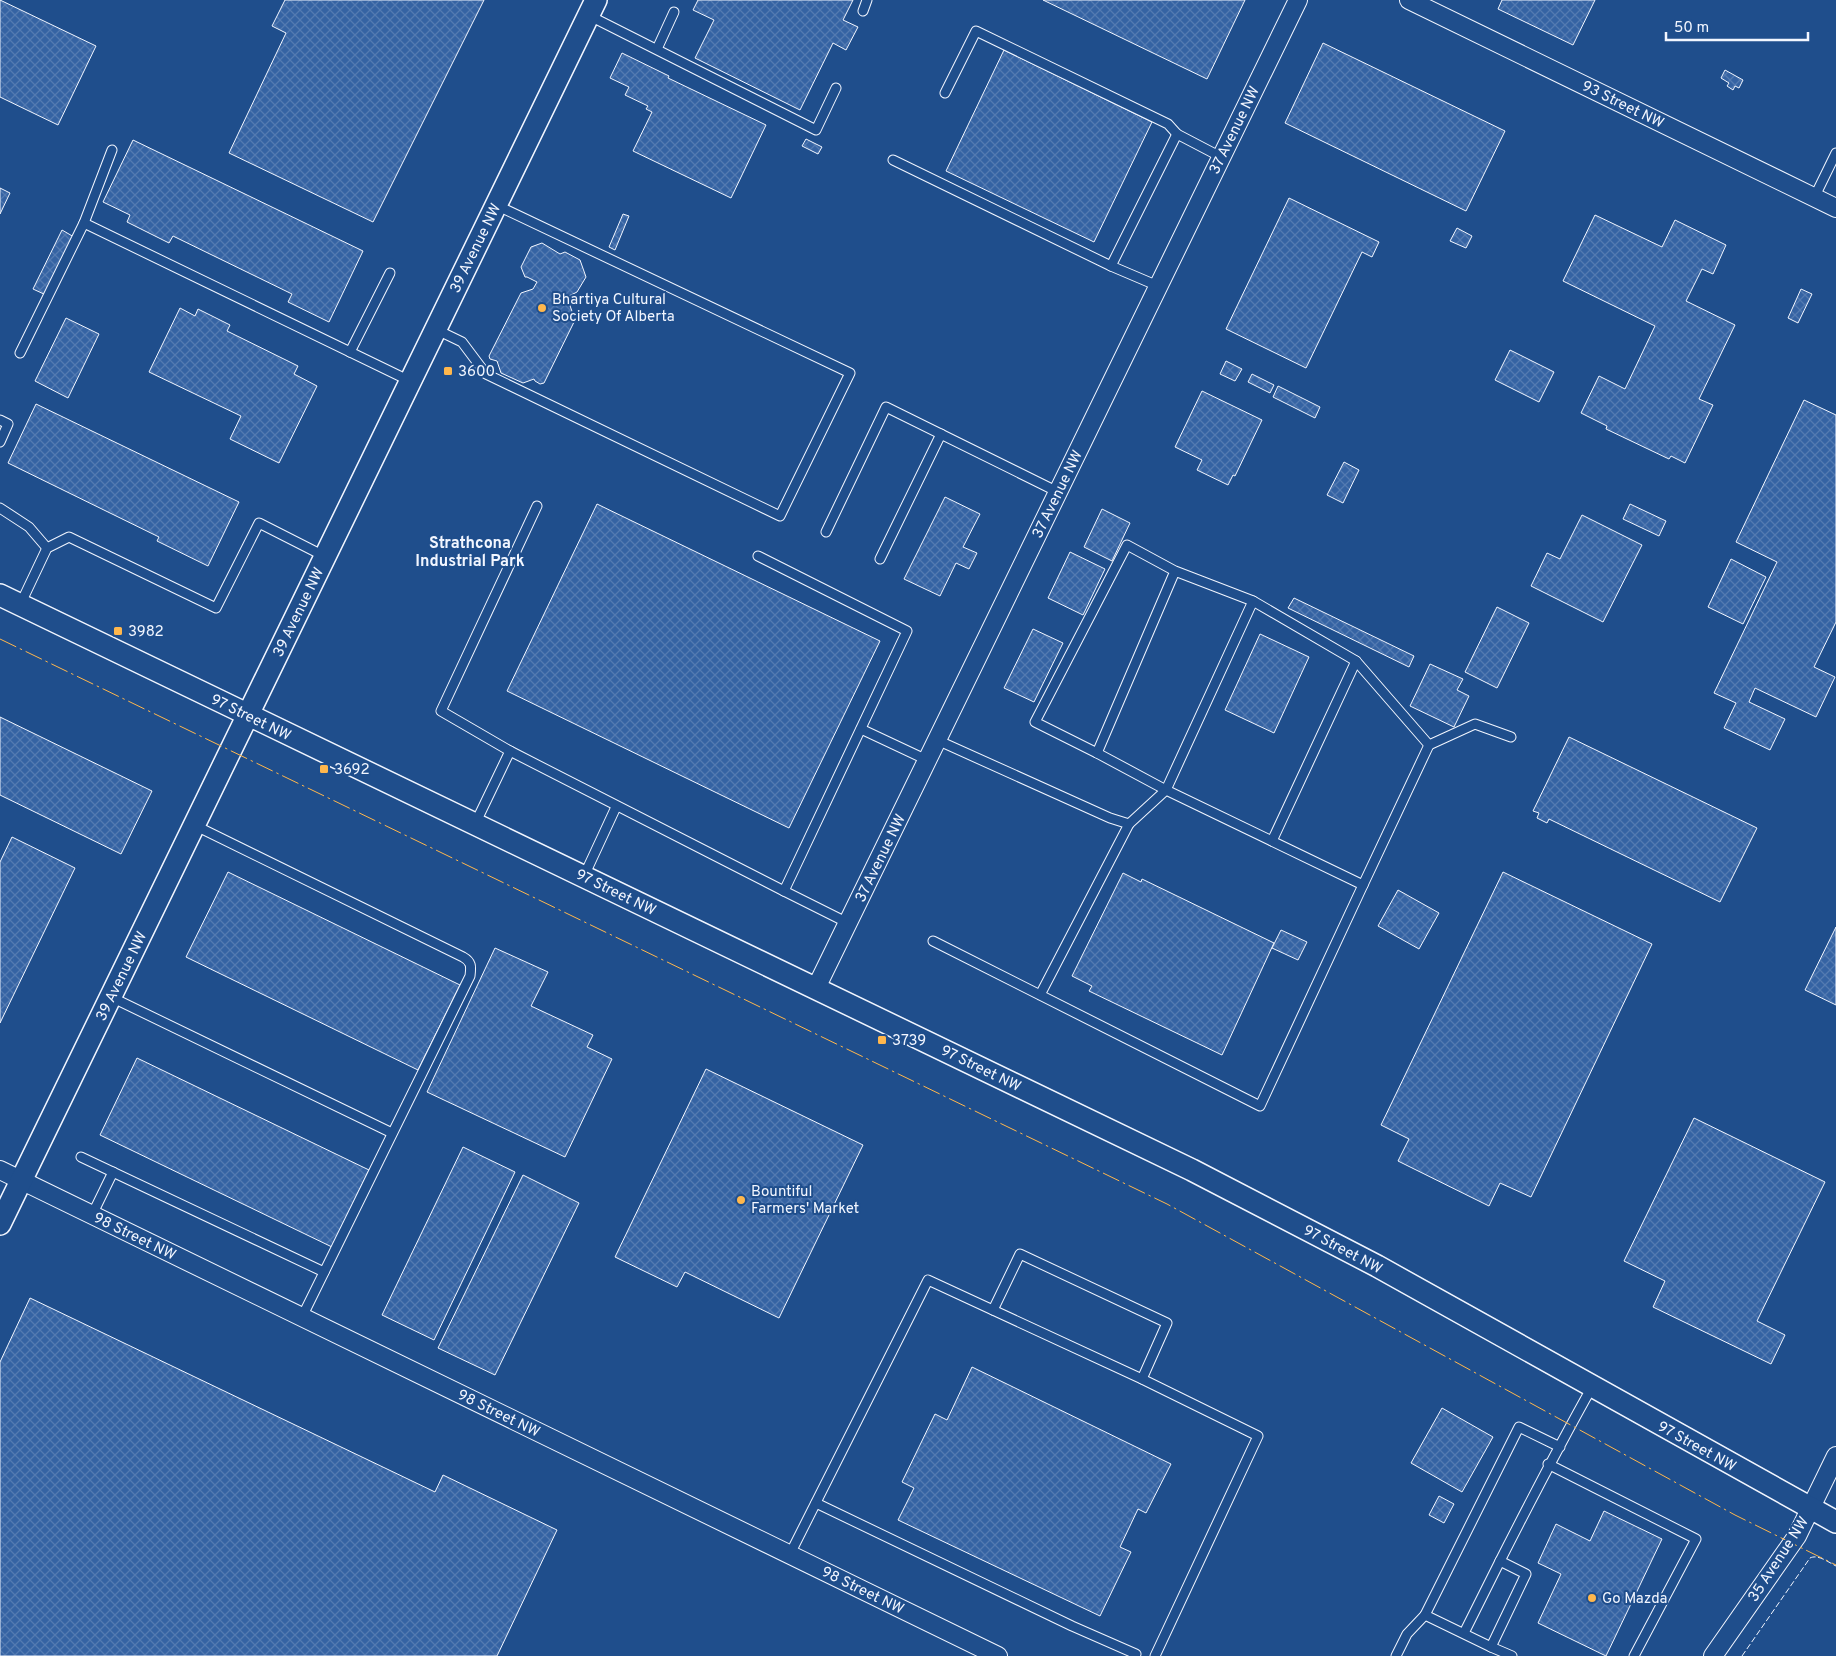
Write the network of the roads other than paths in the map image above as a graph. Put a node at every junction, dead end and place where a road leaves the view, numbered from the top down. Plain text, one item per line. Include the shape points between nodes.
1 (867, 0) edge
2 (1298, 0) edge
3 (1409, 0) edge
4 (592, 8) edge
5 (674, 12) dead end
6 (863, 12) dead end
7 (657, 49) junction
8 (836, 88) dead end
9 (945, 93) dead end
10 (1177, 134) junction
11 (112, 150) dead end
12 (1836, 153) edge
13 (1221, 157) junction
14 (893, 160) dead end
15 (1814, 198) junction
16 (496, 205) junction
17 (1836, 208) edge
18 (84, 223) junction
19 (1111, 266) junction
20 (390, 273) dead end
21 (1158, 286) junction
22 (435, 329) junction
23 (350, 352) junction
24 (20, 353) dead end
25 (410, 381) junction
26 (0, 420) edge
27 (941, 434) junction
28 (0, 442) edge
29 (1058, 492) junction
30 (537, 506) dead end
31 (0, 508) edge
32 (826, 532) dead end
33 (47, 548) junction
34 (325, 556) junction
35 (758, 556) dead end
36 (880, 559) dead end
37 (1176, 571) junction
38 (0, 595) edge
39 (1253, 600) junction
40 (20, 605) junction
41 (1356, 661) junction
42 (248, 716) junction
43 (861, 729) junction
44 (1511, 737) dead end
45 (937, 740) junction
46 (1429, 744) junction
47 (510, 751) junction
48 (1097, 753) junction
49 (927, 760) junction
50 (1166, 790) junction
51 (616, 807) junction
52 (475, 824) junction
53 (1129, 824) junction
54 (194, 825) junction
55 (1272, 841) junction
56 (584, 877) junction
57 (1363, 886) junction
58 (784, 892) junction
59 (848, 923) junction
60 (933, 941) dead end
61 (816, 988) junction
62 (1040, 995) junction
63 (111, 996) junction
64 (392, 1133) junction
65 (81, 1157) dead end
66 (0, 1170) edge
67 (113, 1172) junction
68 (21, 1180) junction
69 (92, 1215) junction
70 (0, 1224) edge
71 (324, 1272) junction
72 (993, 1310) junction
73 (302, 1317) junction
74 (1142, 1379) junction
75 (1592, 1387) junction
76 (1560, 1448) junction
77 (1836, 1456) edge
78 (1548, 1464) junction
79 (816, 1503) junction
80 (1810, 1509) junction
81 (1836, 1522) edge
82 (790, 1554) junction
83 (1500, 1561) junction
84 (1425, 1615) junction
85 (1464, 1633) junction
86 (1491, 1647) junction
87 (1137, 1655) edge
88 (998, 1656) edge
89 (1155, 1656) edge
90 (1396, 1656) edge
91 (1512, 1656) edge
92 (1634, 1656) edge
93 (1713, 1656) edge

1 - 6 lane
2 - 13 street, 37 Avenue NW
3 - 15 street, 93 Street NW
4 - 7 lane
4 - 16 street, 39 Avenue NW
5 - 7 lane
7 - 8 lane via 816,130
9 - 10 lane via 976,31 1168,124
10 - 13 lane
10 - 19 lane
11 - 18 lane
12 - 15 lane
13 - 21 street, 37 Avenue NW
14 - 19 lane
15 - 17 street, 93 Street NW
16 - 22 street, 39 Avenue NW
16 - 22 lane via 850,372 780,516 486,374 462,342
18 - 23 lane
18 - 24 lane
19 - 21 lane
20 - 23 lane
21 - 29 street, 37 Avenue NW
22 - 25 street, 39 Avenue NW
23 - 25 lane
25 - 34 street, 39 Avenue NW
26 - 28 lane via 8,424
27 - 29 lane
27 - 32 lane via 886,407
27 - 36 lane
29 - 45 street, 37 Avenue NW
30 - 47 lane via 441,711
31 - 33 lane via 29,527
33 - 34 lane via 69,538 216,608 259,523
33 - 40 lane
34 - 42 street, 39 Avenue NW
35 - 43 lane via 907,631
37 - 39 lane
37 - 48 lane
37 - 48 lane via 1127,545 1035,722
38 - 40 street, 97 Street NW
39 - 41 lane
39 - 50 lane
40 - 42 street, 97 Street NW
41 - 46 lane
41 - 55 lane
42 - 52 street, 97 Street NW
42 - 54 street, 39 Avenue NW
43 - 49 lane
43 - 58 lane
44 - 46 lane via 1475,724
45 - 49 street, 37 Avenue NW
45 - 53 lane
46 - 57 lane
47 - 51 lane
47 - 52 lane
48 - 50 lane
49 - 59 street, 37 Avenue NW
50 - 53 lane
50 - 55 lane
51 - 56 lane
51 - 58 lane
52 - 56 street, 97 Street NW
53 - 62 lane
54 - 63 street, 39 Avenue NW
54 - 64 lane via 470,961 470,976
55 - 57 lane
56 - 61 street, 97 Street NW
57 - 62 lane via 1260,1106
58 - 59 lane
59 - 61 street, 37 Avenue NW
60 - 62 lane
61 - 75 street, 97 Street NW via 1192,1170 1377,1266
63 - 64 lane
63 - 68 street, 39 Avenue NW
64 - 71 lane
65 - 67 lane
66 - 68 street, 98 Street NW
67 - 69 lane
67 - 71 lane
68 - 69 street, 98 Street NW
68 - 70 street, 39 Avenue NW
69 - 73 street, 98 Street NW
71 - 73 lane
72 - 74 lane
72 - 74 lane via 1020,1254 1167,1323
72 - 79 lane via 928,1280
73 - 82 street, 98 Street NW
74 - 89 lane via 1258,1436
75 - 76 lane
75 - 80 street, 97 Street NW
76 - 78 lane
76 - 84 lane via 1518,1427
77 - 80 street, 35 Avenue NW
78 - 83 lane
78 - 92 lane via 1696,1539
79 - 82 lane
79 - 87 lane
80 - 81 street, 97 Street NW
80 - 93 street, 35 Avenue NW via 1796,1536
82 - 88 street, 98 Street NW
83 - 85 lane
83 - 86 lane via 1526,1574
84 - 85 lane
84 - 90 lane via 1407,1634
85 - 86 lane
86 - 91 lane

